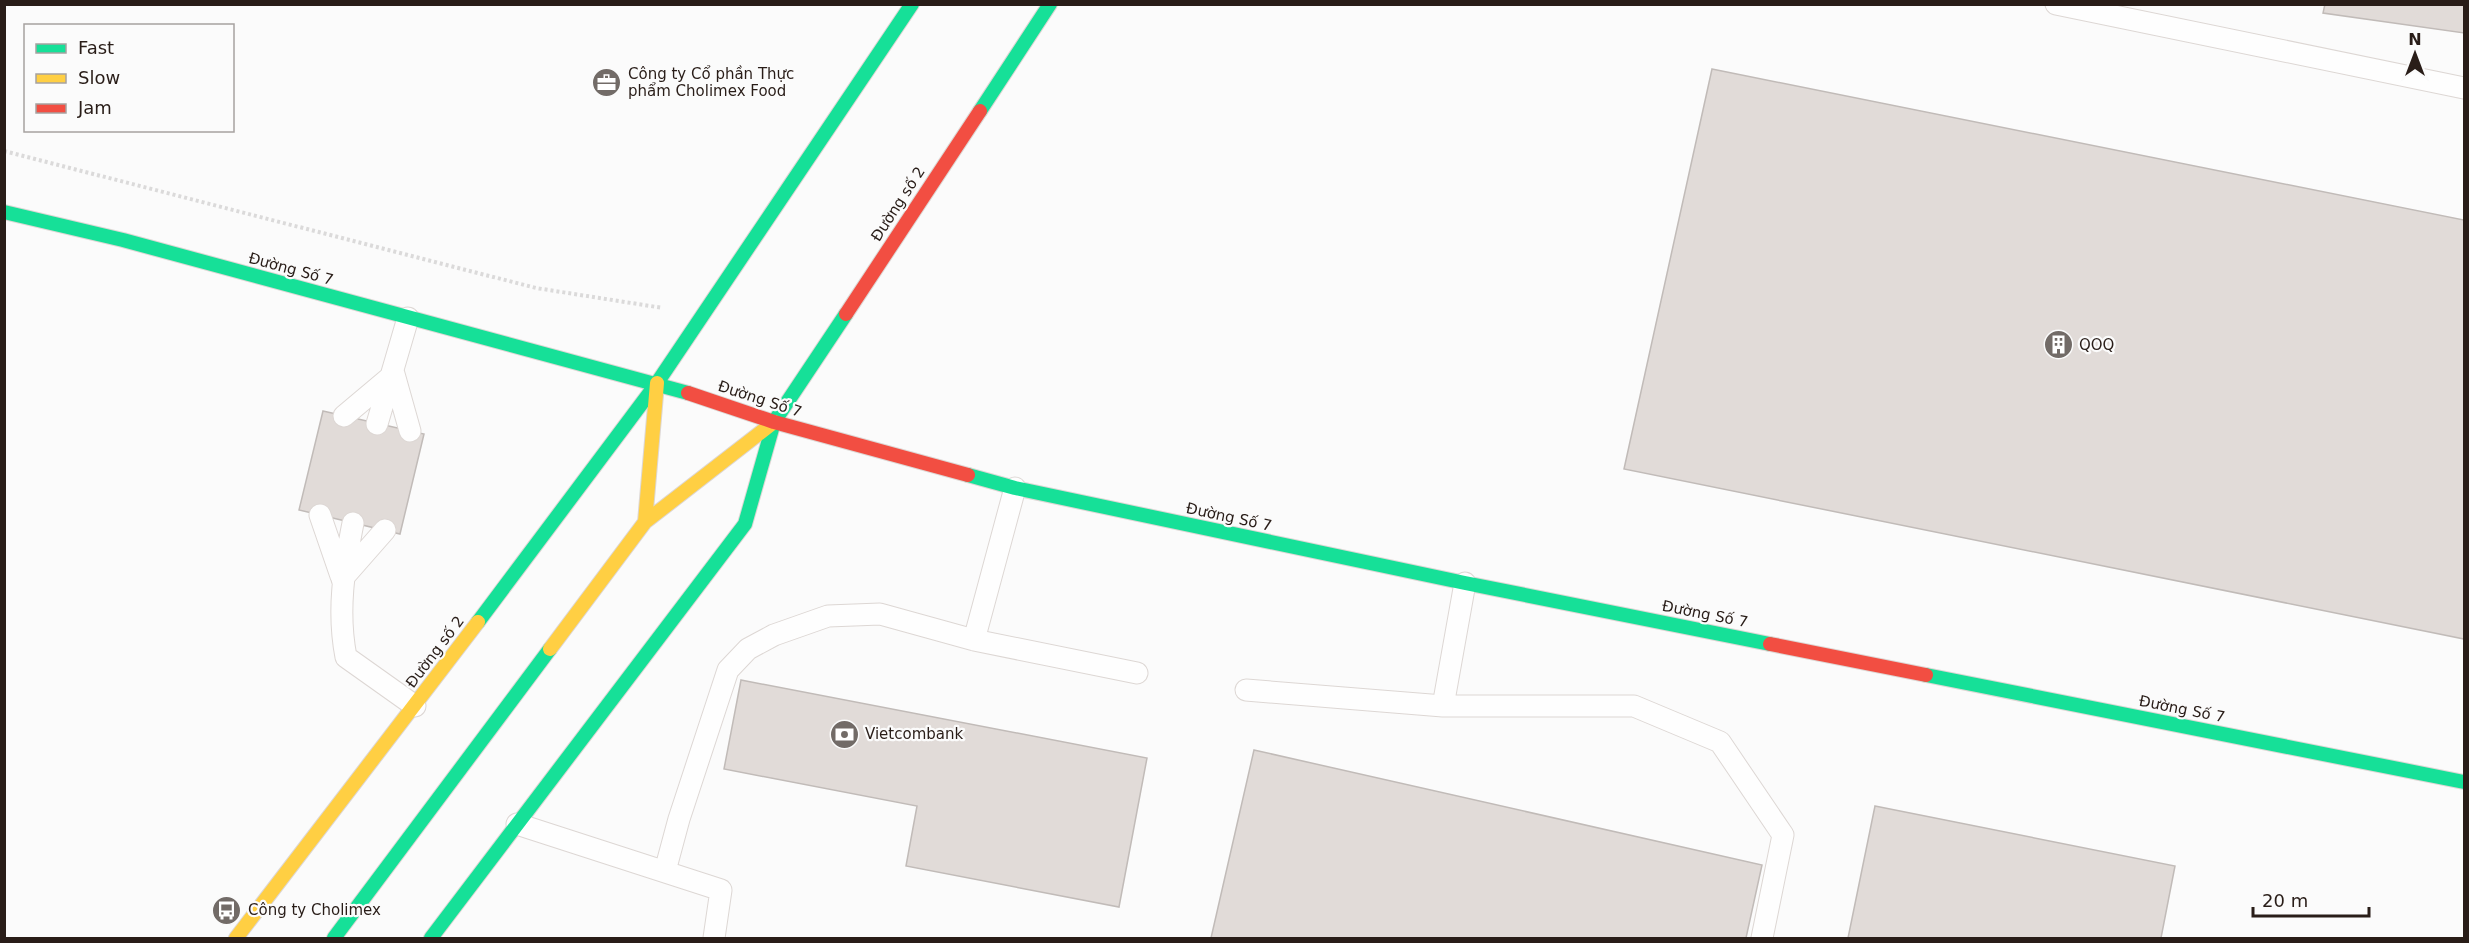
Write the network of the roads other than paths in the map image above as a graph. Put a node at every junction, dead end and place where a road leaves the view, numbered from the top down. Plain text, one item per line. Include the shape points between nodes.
1 (912, 4) edge
2 (1050, 4) edge
3 (2056, 4) edge
4 (2464, 88) edge
5 (4, 212) edge
6 (408, 318) junction
7 (394, 374) junction
8 (657, 383) junction
9 (344, 416) dead end
10 (774, 422) junction
11 (377, 424) dead end
12 (410, 431) dead end
13 (1015, 488) junction
14 (320, 515) dead end
15 (645, 522) junction
16 (352, 523) dead end
17 (385, 530) dead end
18 (342, 580) junction
19 (1465, 583) junction
20 (974, 640) junction
21 (1137, 673) dead end
22 (1246, 690) dead end
23 (415, 706) junction
24 (1443, 706) junction
25 (2464, 782) edge
26 (517, 824) junction
27 (665, 871) junction
28 (236, 939) edge
29 (334, 939) edge
30 (431, 939) edge
31 (714, 939) edge
32 (1762, 939) edge

1 - 8 main road, Đường số 2
2 - 10 main road, Đường số 2
3 - 4 lane
5 - 6 main road, Đường Số 7 via 123,240
6 - 7 lane
6 - 8 main road, Đường Số 7
7 - 9 lane
7 - 11 lane
7 - 12 lane
8 - 10 main road, Đường Số 7
8 - 15 main road, Đường số 2
8 - 23 main road, Đường số 2
10 - 13 main road, Đường Số 7
10 - 15 main road, Đường số 2
10 - 26 main road, Đường số 2 via 745,524
13 - 19 main road, Đường Số 7
13 - 20 lane
14 - 18 lane
15 - 29 main road, Đường số 2
16 - 18 lane
17 - 18 lane
18 - 23 lane via 341,621 346,657
19 - 24 lane
19 - 25 main road, Đường Số 7
20 - 21 lane
20 - 27 lane via 880,614 828,616 774,635 748,649 728,670
22 - 24 lane
23 - 28 main road, Đường số 2
24 - 32 lane via 1634,706 1720,742 1783,835
26 - 27 lane
26 - 30 main road, Đường số 2
27 - 31 lane via 721,890

